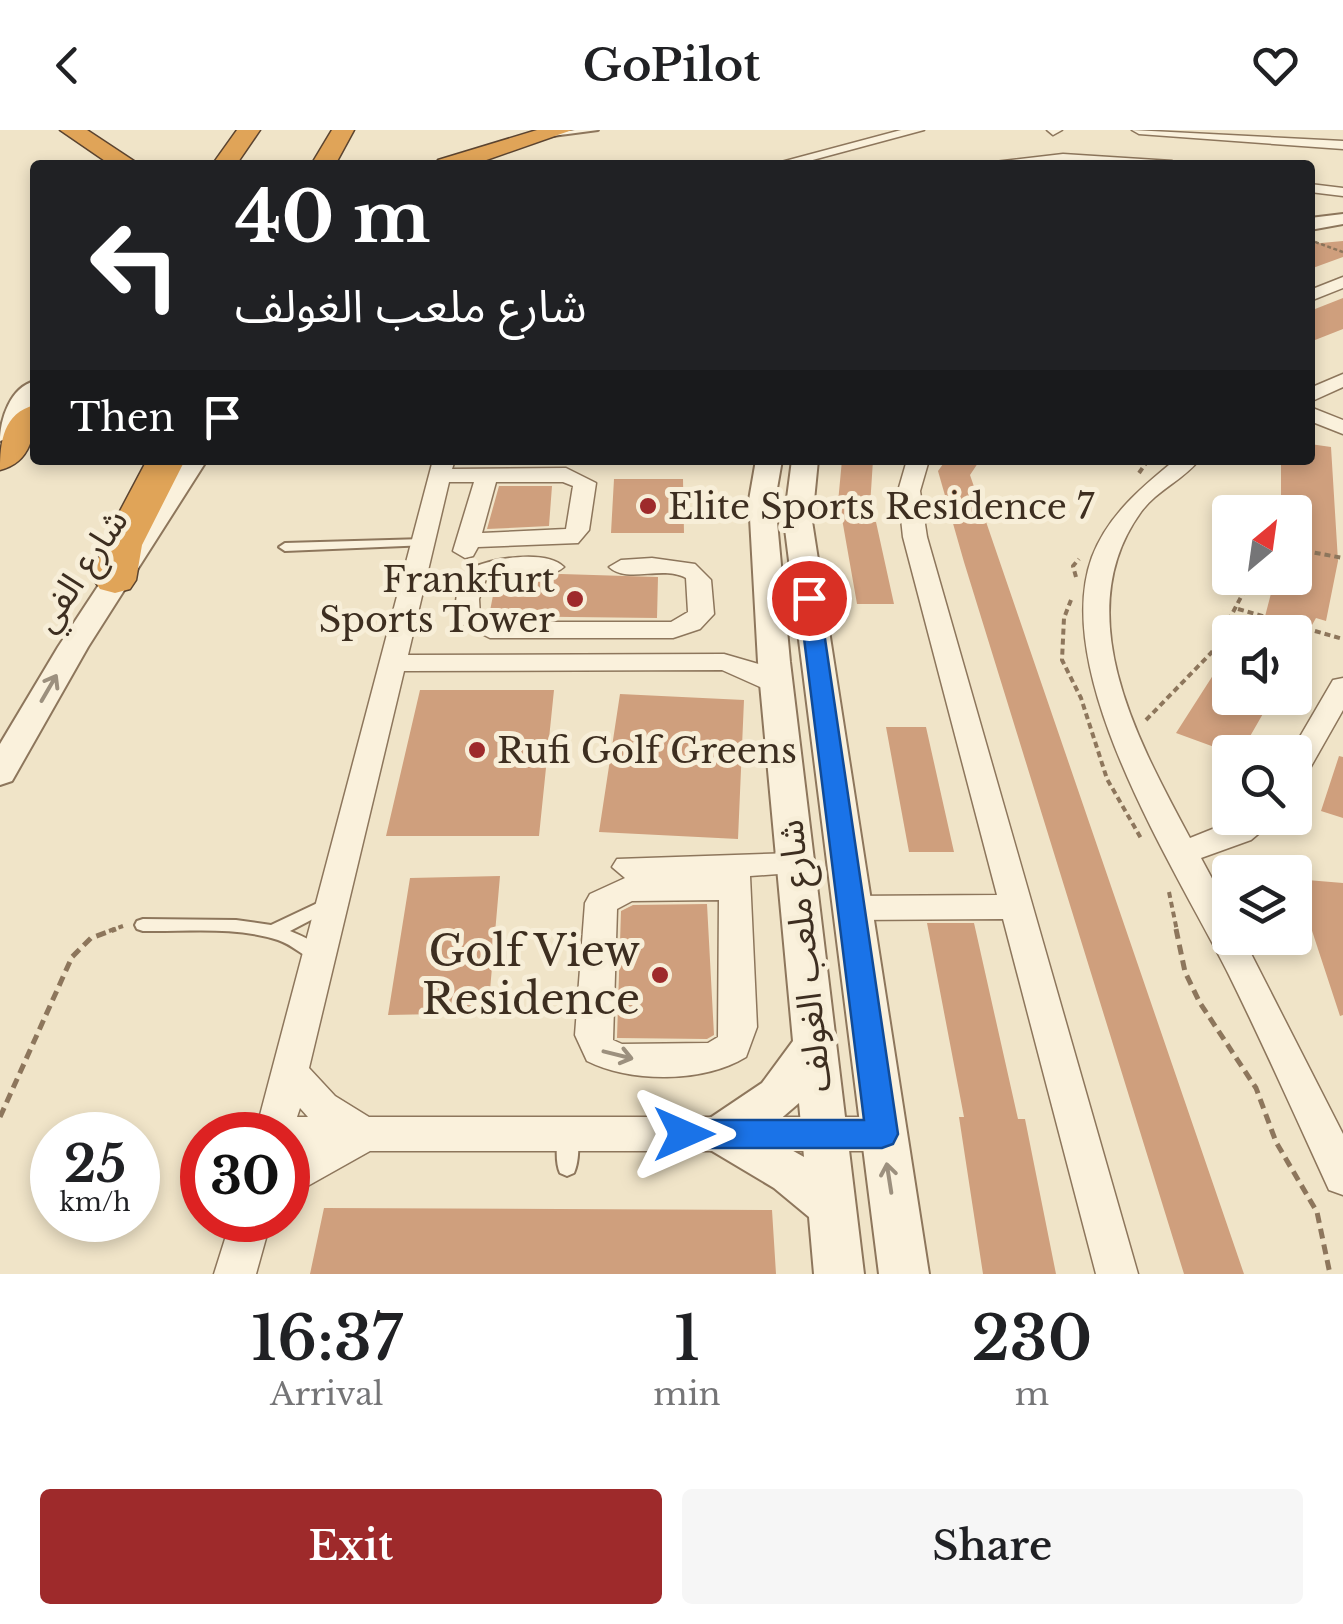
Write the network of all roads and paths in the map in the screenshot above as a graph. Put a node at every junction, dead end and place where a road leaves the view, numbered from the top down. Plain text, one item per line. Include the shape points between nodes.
1 (71, 130) edge
2 (363, 130) edge
3 (562, 130) edge
4 (595, 130) edge
5 (917, 130) edge
6 (1054, 130) edge
7 (1139, 130) edge
8 (534, 136) junction
9 (1343, 145) edge
10 (338, 154) edge
11 (1050, 154) junction
12 (120, 160) edge
13 (461, 160) edge
14 (797, 160) edge
15 (1010, 160) edge
16 (1103, 160) edge
17 (1315, 177) edge
18 (1343, 180) edge
19 (1315, 189) edge
20 (1343, 192) edge
21 (1343, 209) edge
22 (1315, 212) edge
23 (1343, 219) edge
24 (1315, 223) edge
25 (1315, 242) edge
26 (1343, 252) edge
27 (1343, 282) edge
28 (1315, 294) edge
29 (1343, 380) edge
30 (1315, 394) edge
31 (30, 395) edge
32 (1315, 415) edge
33 (30, 422) edge
34 (1343, 428) edge
35 (0, 434) edge
36 (0, 459) edge
37 (163, 465) edge
38 (191, 465) edge
39 (762, 465) edge
40 (805, 465) edge
41 (917, 465) edge
42 (1182, 465) edge
43 (442, 468) edge
44 (487, 476) junction
45 (764, 541) junction
46 (285, 546) dead end
47 (467, 546) junction
48 (423, 547) junction
49 (1312, 552) edge
50 (521, 555) dead end
51 (1343, 558) edge
52 (552, 567) dead end
53 (621, 567) dead end
54 (115, 580) junction
55 (1244, 595) edge
56 (810, 603) junction
57 (1238, 609) junction
58 (563, 629) junction
59 (772, 637) junction
60 (1343, 639) edge
61 (559, 662) junction
62 (724, 662) junction
63 (393, 663) junction
64 (776, 686) junction
65 (1343, 686) edge
66 (1122, 738) junction
67 (1312, 740) edge
68 (0, 773) edge
69 (1232, 835) edge
70 (1184, 852) junction
71 (794, 864) junction
72 (628, 867) dead end
73 (735, 876) junction
74 (334, 898) junction
75 (1016, 907) junction
76 (851, 908) junction
77 (143, 925) joint
78 (273, 931) junction
79 (319, 957) junction
80 (814, 1041) junction
81 (290, 1073) junction
82 (280, 1112) edge
83 (0, 1117) edge
84 (364, 1134) junction
85 (722, 1134) junction
86 (823, 1134) junction
87 (882, 1134) junction
88 (310, 1135) edge
89 (310, 1165) edge
90 (1343, 1177) edge
91 (832, 1207) junction
92 (244, 1242) edge
93 (235, 1274) edge
94 (839, 1274) edge
95 (904, 1274) edge
96 (1117, 1274) edge

1 - 12 highway
2 - 10 highway
3 - 8 highway
4 - 8 lane
5 - 14 street
6 - 11 street
7 - 9 street
8 - 13 highway
11 - 15 street
11 - 16 street
17 - 18 street
19 - 20 street
21 - 22 street
23 - 24 street
25 - 26 path
27 - 28 street
29 - 30 street
31 - 35 street
32 - 34 street
33 - 36 highway
37 - 54 highway via 122,546
38 - 54 street, شارع الفي
39 - 45 street, شارع ملعب الغولف
40 - 56 street, شارع ملعب الغولف via 798,521
41 - 75 street via 910,491 915,536
42 - 66 street via 1128,514 1100,579 1094,623
43 - 44 street
43 - 48 street
44 - 47 street
44 - 47 street via 582,480 577,530 555,541
45 - 56 street via 774,550 782,596
45 - 59 street, شارع ملعب الغولف
46 - 48 lane
47 - 50 street via 472,558
48 - 63 street
49 - 51 path
52 - 58 street via 475,573 466,615 490,630
53 - 58 street via 693,572 699,581 697,619 673,630
68 -> 54 street, شارع الفي
55 - 57 path
56 - 76 street, شارع ملعب الغولف
57 - 60 path
57 - 66 path via 1195,674
58 - 61 street
59 - 62 street
59 - 64 street, شارع ملعب الغولف
61 - 62 street
61 - 63 street
62 - 64 street
63 - 74 street
64 - 71 street, شارع ملعب الغولف
65 - 67 street
66 - 70 street
69 - 70 street
70 - 90 street
71 - 73 street
71 - 80 street, شارع ملعب الغولف
72 - 73 street
73 -> 73 street via 627,890 601,903 593,1035 600,1050 618,1058 714,1058 733,1046 739,1027
74 - 78 lane
74 - 79 street
75 - 76 street
75 - 96 street
76 - 87 street, شارع ملعب الغولف
77 - 78 lane
77 - 83 path via 104,931 80,947
78 - 79 lane
79 - 81 street
80 - 85 street via 790,1085
80 - 86 street, شارع ملعب الغولف
81 - 82 street
81 - 84 street via 322,1107
84 - 85 street via 568,1150
84 - 88 street
84 - 89 street
85 - 86 street
85 - 91 street via 790,1173
86 - 87 street
86 - 91 street, شارع ملعب الغولف
95 -> 87 street, شارع ملعب الغولف
91 - 94 street, شارع ملعب الغولف
92 - 93 street

